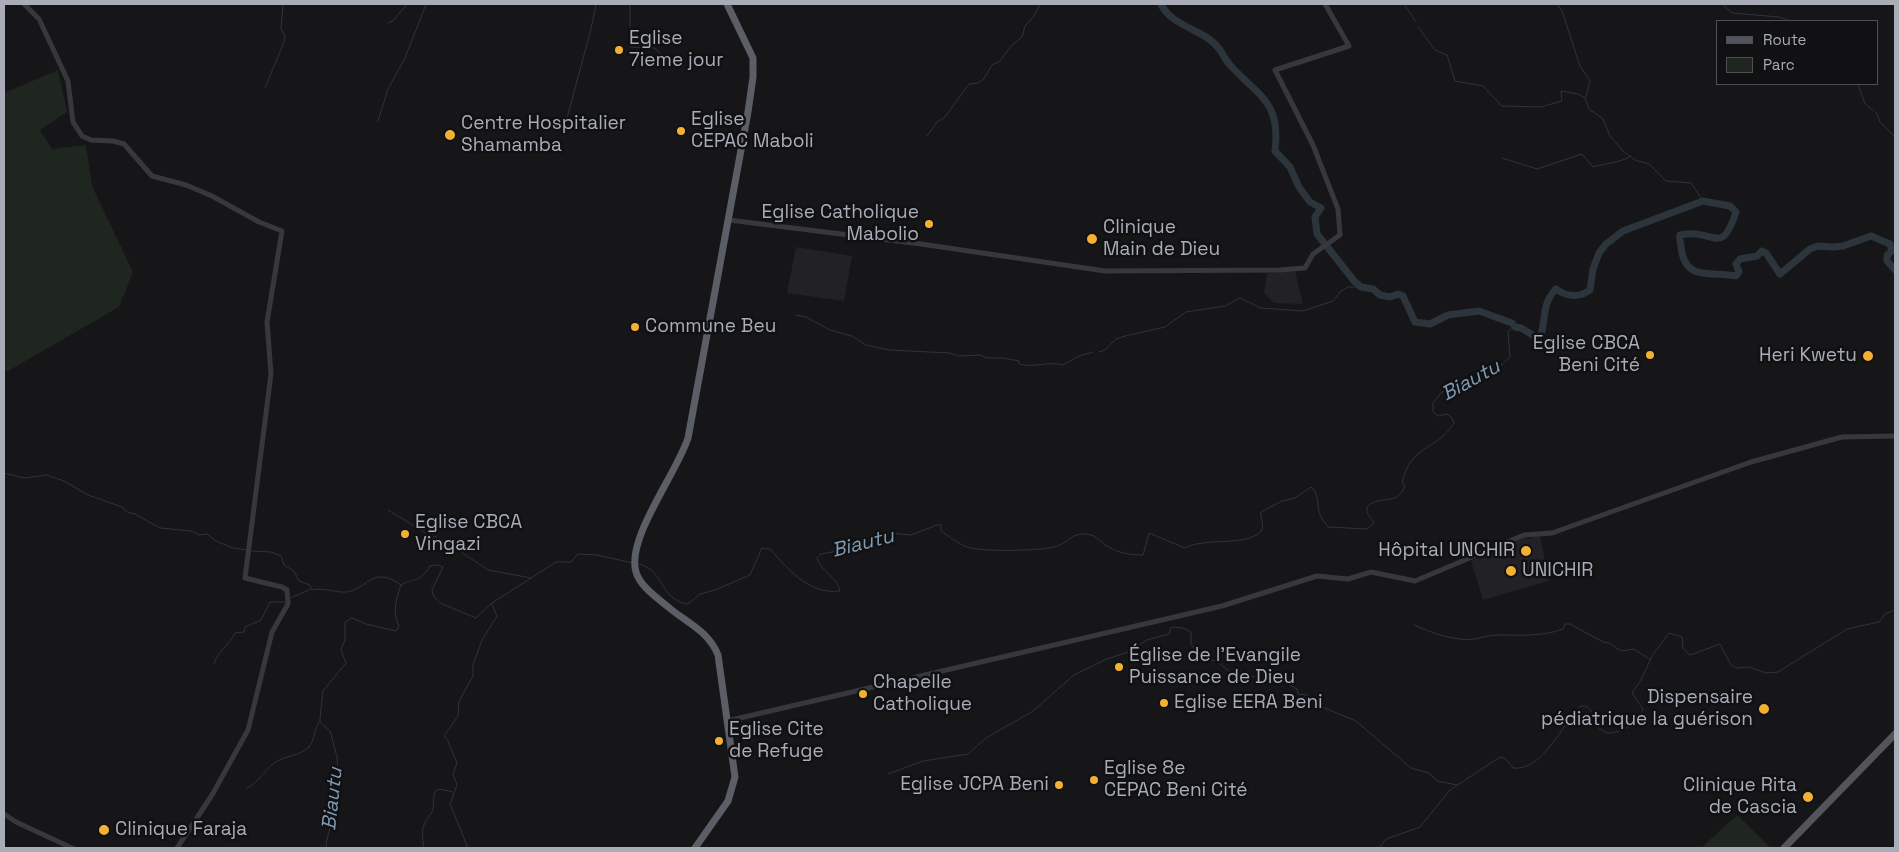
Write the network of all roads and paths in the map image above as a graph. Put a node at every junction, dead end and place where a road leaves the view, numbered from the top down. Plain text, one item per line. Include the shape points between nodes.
1 (24, 4) edge
2 (727, 4) edge
3 (1325, 4) edge
4 (728, 220) junction
5 (1895, 436) edge
6 (727, 721) junction
7 (1895, 734) edge
8 (4, 814) edge
9 (72, 848) edge
10 (178, 848) edge
11 (695, 848) edge
12 (1784, 848) edge

1 - 10 street via 39,19 64,72 73,122 82,136 124,144 152,176 195,188 282,231 267,322 271,374 245,578 282,587 286,590 288,604 272,632 244,739
2 - 4 highway via 747,44 754,67
3 - 4 street via 1349,46 1275,70 1313,145 1338,209 1340,236 1313,254 1305,268 1105,271
4 - 6 highway via 688,438 682,457 644,526 636,563 637,574 646,588 704,633 714,646
5 - 6 street via 1841,438 1751,462 1552,533 1524,535 1414,580 1371,572 1348,579 1317,576 1222,606
6 - 11 highway via 735,777 733,790 720,815
7 - 12 main road
8 - 9 street

